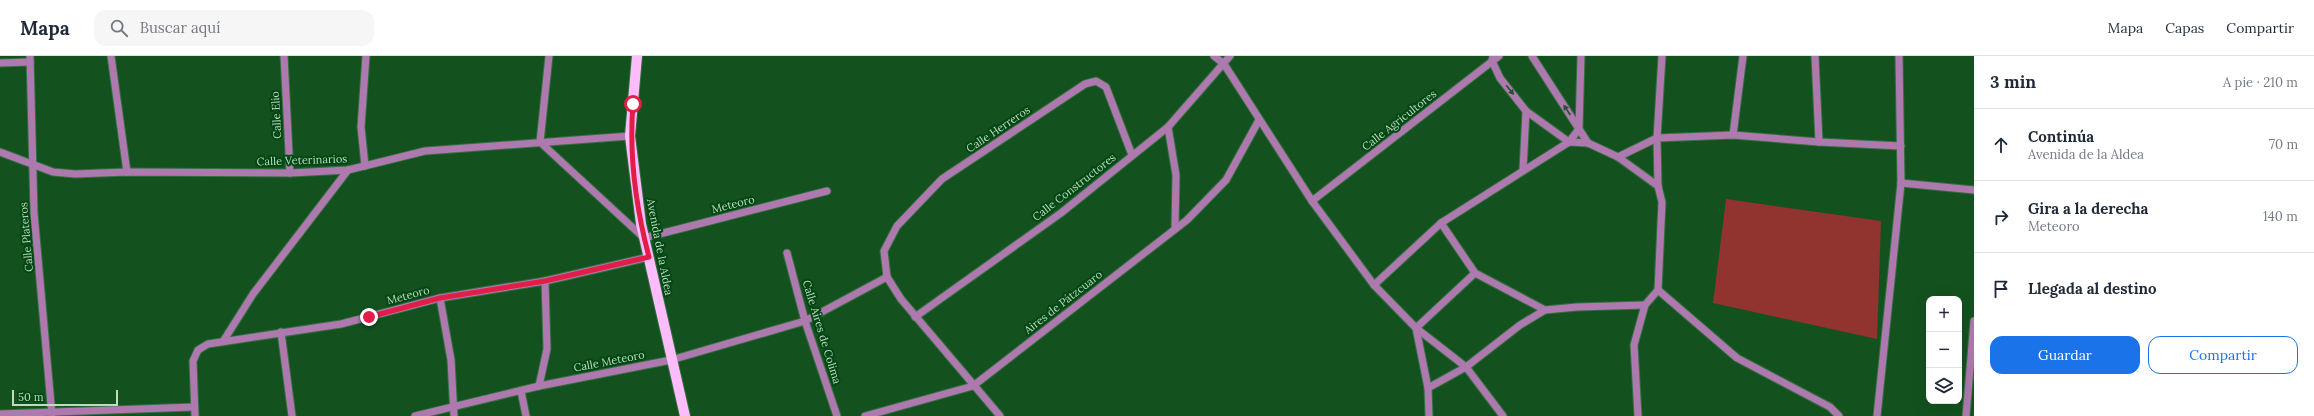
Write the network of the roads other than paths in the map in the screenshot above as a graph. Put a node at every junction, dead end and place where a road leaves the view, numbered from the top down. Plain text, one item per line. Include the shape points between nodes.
1 (110, 56) edge
2 (284, 56) edge
3 (366, 56) edge
4 (549, 56) edge
5 (637, 56) edge
6 (1214, 56) edge
7 (1230, 56) edge
8 (1499, 56) edge
9 (1532, 56) edge
10 (1581, 56) edge
11 (1662, 56) edge
12 (1743, 56) edge
13 (1815, 56) edge
14 (1899, 56) edge
15 (1492, 58) edge
16 (30, 59) edge
17 (0, 63) edge
18 (1224, 64) junction
19 (1526, 111) junction
20 (1258, 120) junction
21 (1168, 127) junction
22 (1579, 129) junction
23 (1733, 134) junction
24 (630, 136) junction
25 (1657, 138) junction
26 (540, 142) junction
27 (1569, 142) junction
28 (1819, 142) junction
29 (1588, 143) junction
30 (1901, 146) junction
31 (0, 152) edge
32 (1132, 155) junction
33 (1618, 157) junction
34 (33, 164) junction
35 (365, 166) junction
36 (348, 170) junction
37 (1523, 170) junction
38 (127, 172) junction
39 (290, 173) junction
40 (1901, 183) junction
41 (1658, 186) junction
42 (1974, 190) edge
43 (827, 191) dead end
44 (1312, 201) junction
45 (1441, 223) junction
46 (1175, 229) junction
47 (644, 238) junction
48 (787, 254) dead end
49 (649, 257) junction
50 (1475, 273) junction
51 (887, 277) junction
52 (545, 281) junction
53 (1374, 285) junction
54 (1658, 290) junction
55 (440, 298) junction
56 (1645, 305) junction
57 (1545, 310) junction
58 (915, 317) junction
59 (805, 321) junction
60 (1974, 321) edge
61 (1416, 328) junction
62 (281, 332) junction
63 (224, 340) junction
64 (671, 360) junction
65 (1466, 367) junction
66 (539, 386) junction
67 (973, 386) junction
68 (1428, 388) junction
69 (521, 391) junction
70 (194, 407) junction
71 (455, 408) junction
72 (52, 413) edge
73 (0, 414) edge
74 (195, 416) edge
75 (292, 416) edge
76 (415, 416) edge
77 (454, 416) edge
78 (526, 416) edge
79 (685, 416) edge
80 (837, 416) edge
81 (865, 416) edge
82 (1000, 416) edge
83 (1429, 416) edge
84 (1503, 416) edge
85 (1638, 416) edge
86 (1839, 416) edge
87 (1877, 416) edge
88 (1966, 416) edge

1 - 38 street
2 - 39 street, Calle Elio
3 - 35 street via 361,127
4 - 26 street
5 - 24 main road, Avenida de la Aldea
6 - 18 street
7 - 18 street, Calle Constructores
8 - 15 street, Calle Agricultores
22 -> 9 street
10 - 22 street
11 - 25 street
12 - 23 street
13 - 28 street
14 - 30 street
15 -> 19 street via 1500,78
15 - 44 street, Calle Agricultores
16 - 17 street
16 - 34 street, Calle Plateros
18 - 20 street
18 - 21 street, Calle Constructores
19 - 27 street
19 - 37 street
20 - 44 street
20 - 46 street, Aires de Pátzcuaro via 1226,180
21 - 32 street, Calle Constructores
21 - 46 street via 1176,175
22 - 27 street
22 - 29 street
23 - 25 street
23 - 28 street
24 - 26 street, Calle Veterinarios
24 - 47 main road, Avenida de la Aldea
25 - 33 street
25 - 41 street
26 - 35 street, Calle Veterinarios via 424,151
26 - 47 street
27 - 29 street
27 - 37 street
28 - 30 street
29 - 33 street
30 - 40 street
31 - 34 street, Calle Veterinarios
32 - 51 street, Calle Herreros via 1106,87 1096,81 1085,84 942,179 897,226 884,251
32 - 58 street, Calle Constructores via 1061,213
33 - 41 street
34 - 38 street, Calle Veterinarios via 53,172 76,174
34 - 72 street, Calle Plateros via 34,213
35 - 36 street, Calle Veterinarios
36 - 39 street, Calle Veterinarios
36 - 63 street via 253,294
37 - 45 street
38 - 39 street, Calle Veterinarios
40 - 42 street
40 - 87 street
41 - 54 street via 1662,202
43 - 47 street, Meteoro
44 - 53 street
45 - 50 street
45 - 53 street
46 - 67 street, Aires de Pátzcuaro
47 - 49 main road, Avenida de la Aldea
48 - 59 street, Calle Aires de Colima
49 - 52 street, Meteoro
49 - 64 main road, Avenida de la Aldea
50 - 57 street
50 - 61 street
51 - 58 street
51 - 59 street, Calle Meteoro
52 - 55 street, Meteoro
52 - 66 street via 547,349
53 - 61 street
54 - 56 street
54 - 86 street via 1737,358 1830,407
55 - 62 street, Meteoro via 341,324
55 - 71 street via 451,360
56 - 57 street
56 - 85 street via 1634,345
57 - 65 street via 1520,325
58 - 67 street
59 - 64 street, Calle Meteoro
59 - 80 street, Calle Aires de Colima
60 - 88 street
61 - 65 street
61 - 68 street
62 - 63 street, Meteoro
62 - 75 street
63 - 70 street, Meteoro via 208,344 198,350 193,361
64 - 66 street, Calle Meteoro
64 - 79 main road, Avenida de la Aldea
65 - 68 street
65 - 84 street
66 - 69 street, Calle Meteoro
67 - 81 street, Aires de Pátzcuaro
67 - 82 street
68 - 83 street
69 - 71 street, Calle Meteoro
69 - 78 street
70 - 72 street
70 - 74 street
71 - 76 street, Calle Meteoro
71 - 77 street
72 - 73 street

